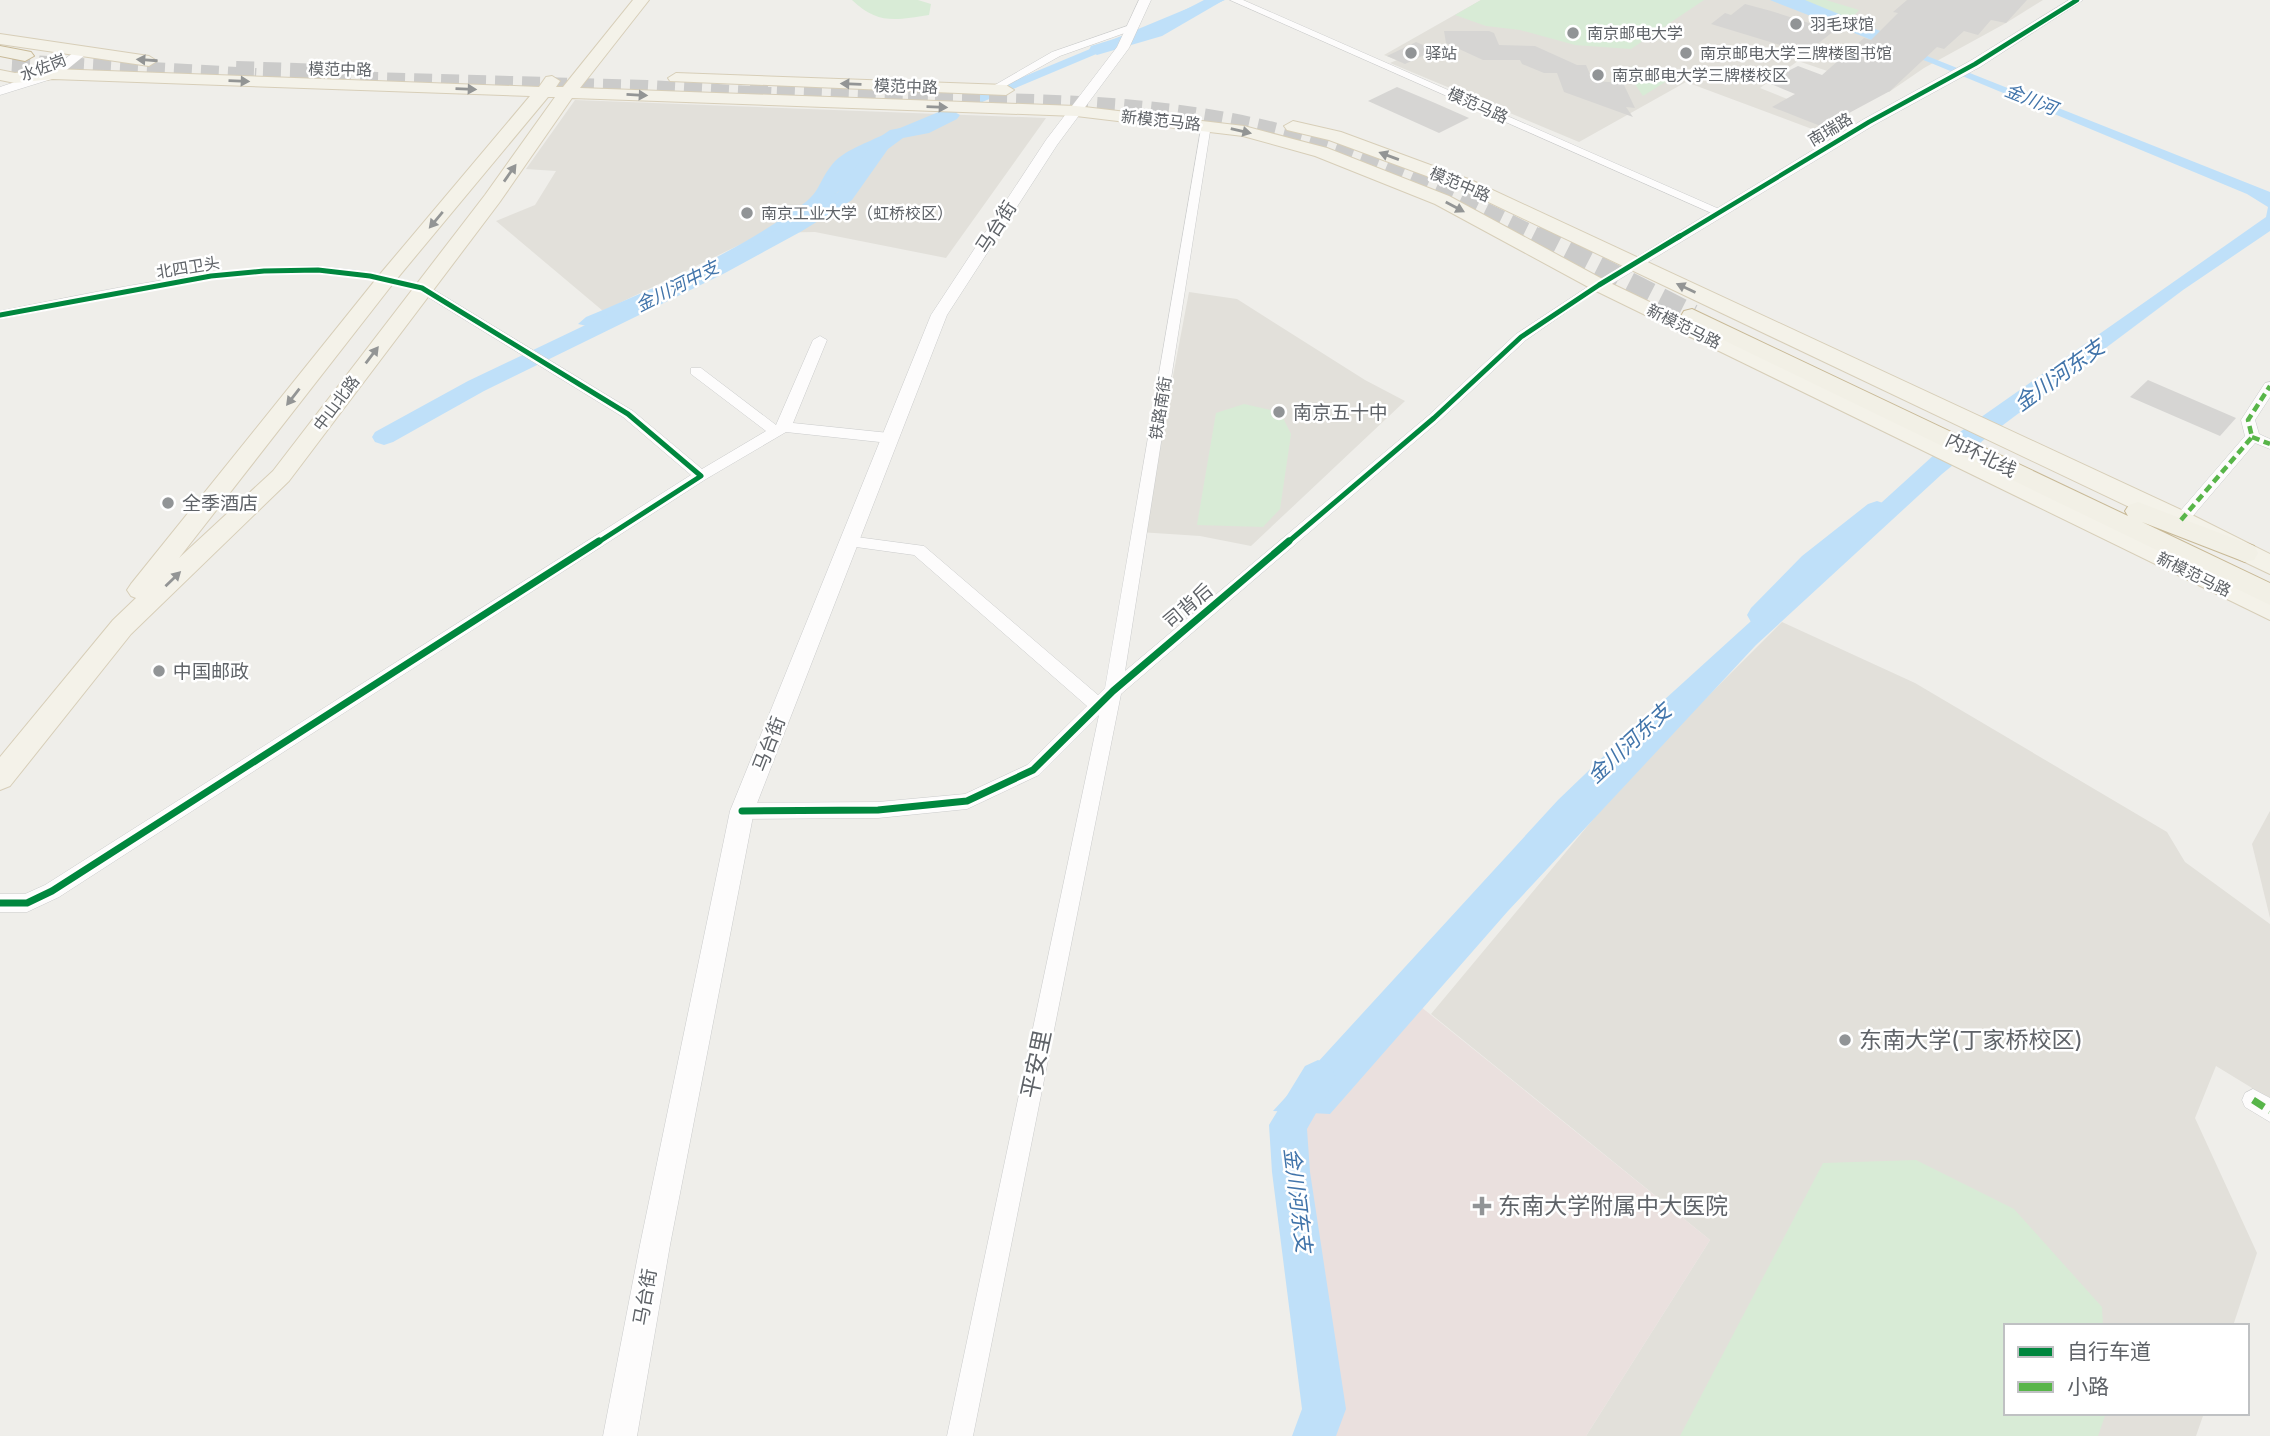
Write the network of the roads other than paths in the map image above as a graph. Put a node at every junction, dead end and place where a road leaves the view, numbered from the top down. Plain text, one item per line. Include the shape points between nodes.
1 (641, 0) edge
2 (1235, 0) edge
3 (2077, 0) edge
4 (1145, 1) edge
5 (1133, 27) junction
6 (0, 39) edge
7 (80, 52) junction
8 (7, 67) edge
9 (450, 71) dead end
10 (53, 74) junction
11 (610, 75) dead end
12 (664, 77) dead end
13 (558, 78) junction
14 (993, 89) junction
15 (0, 91) edge
16 (1020, 91) dead end
17 (1047, 92) dead end
18 (1115, 97) dead end
19 (1082, 102) junction
20 (1234, 112) dead end
21 (1206, 125) junction
22 (1720, 212) junction
23 (1634, 264) junction
24 (388, 277) junction
25 (1599, 285) junction
26 (422, 288) junction
27 (0, 315) edge
28 (820, 340) dead end
29 (696, 371) dead end
30 (2270, 386) edge
31 (1940, 413) junction
32 (1905, 426) junction
33 (780, 430) junction
34 (2252, 437) junction
35 (889, 438) junction
36 (2270, 444) edge
37 (2023, 469) junction
38 (701, 476) junction
39 (2083, 489) junction
40 (2181, 520) junction
41 (849, 541) junction
42 (2245, 553) junction
43 (2270, 565) edge
44 (2270, 579) edge
45 (2216, 585) joint
46 (2270, 595) edge
47 (2270, 611) edge
48 (1105, 698) junction
49 (0, 762) edge
50 (0, 778) edge
51 (742, 811) junction
52 (0, 903) edge
53 (620, 1436) edge
54 (960, 1436) edge

1 - 13 main road, 中山北路
2 - 22 street, 模范马路
3 - 22 street, 南瑞路
4 - 5 street, 马台街
5 - 14 street via 1056,54
5 - 19 street, 马台街 via 1123,48
6 - 7 main road, 模范中路
7 - 8 street, 水佐岗
9 -> 7 main road, 模范中路 via 219,65
7 - 10 street, 水佐岗
8 - 10 main road, 模范中路
10 -> 13 main road, 模范中路
10 - 15 street, 水佐岗
11 - 13 main road, 模范中路
14 -> 12 main road, 模范中路
13 -> 19 main road, 模范中路 via 804,103
13 -> 24 main road, 中山北路
26 -> 13 main road, 中山北路 via 492,199
14 - 16 main road, 模范中路
17 - 19 main road, 模范中路
18 - 19 main road, 模范中路
19 - 21 main road, 新模范马路
19 - 35 street, 马台街 via 939,315
23 -> 20 main road, 模范中路 via 1465,184 1335,135
21 -> 25 main road, 新模范马路 via 1321,152 1442,200
21 - 48 street, 铁路南街
22 - 23 street, 南瑞路
23 - 25 street, 南瑞路
31 -> 23 main road, 模范中路
24 - 26 street, 北四卫头
24 - 27 street, 北四卫头 via 304,268 229,275
24 -> 49 main road, 中山北路
25 - 32 main road, 新模范马路
25 - 48 street, 司背后 via 1521,337 1434,418
26 - 38 street, 北四卫头 via 628,414
50 -> 26 main road, 中山北路 via 122,627 281,476
28 - 33 street
29 - 33 street
30 - 34 street via 2248,420
31 - 32 highway, 内环北线 via 1697,313
31 - 37 highway, 内环北线
32 - 37 highway, 内环北线
33 - 35 street
33 - 38 street
34 - 36 street
34 - 40 street
35 - 41 street, 马台街
37 - 39 highway, 内环北线
37 - 40 main road
37 - 45 highway
37 - 46 highway, 内环北线
38 - 52 street via 52,891 27,903
39 - 42 highway
39 - 44 highway, 内环北线
40 - 42 main road
41 - 48 street via 918,550
41 - 51 street, 马台街
42 - 43 main road
45 - 47 main road, 新模范马路
48 - 51 street, 司背后 via 1033,770 967,801 878,810
48 - 54 street, 平安里
51 - 53 street, 马台街

